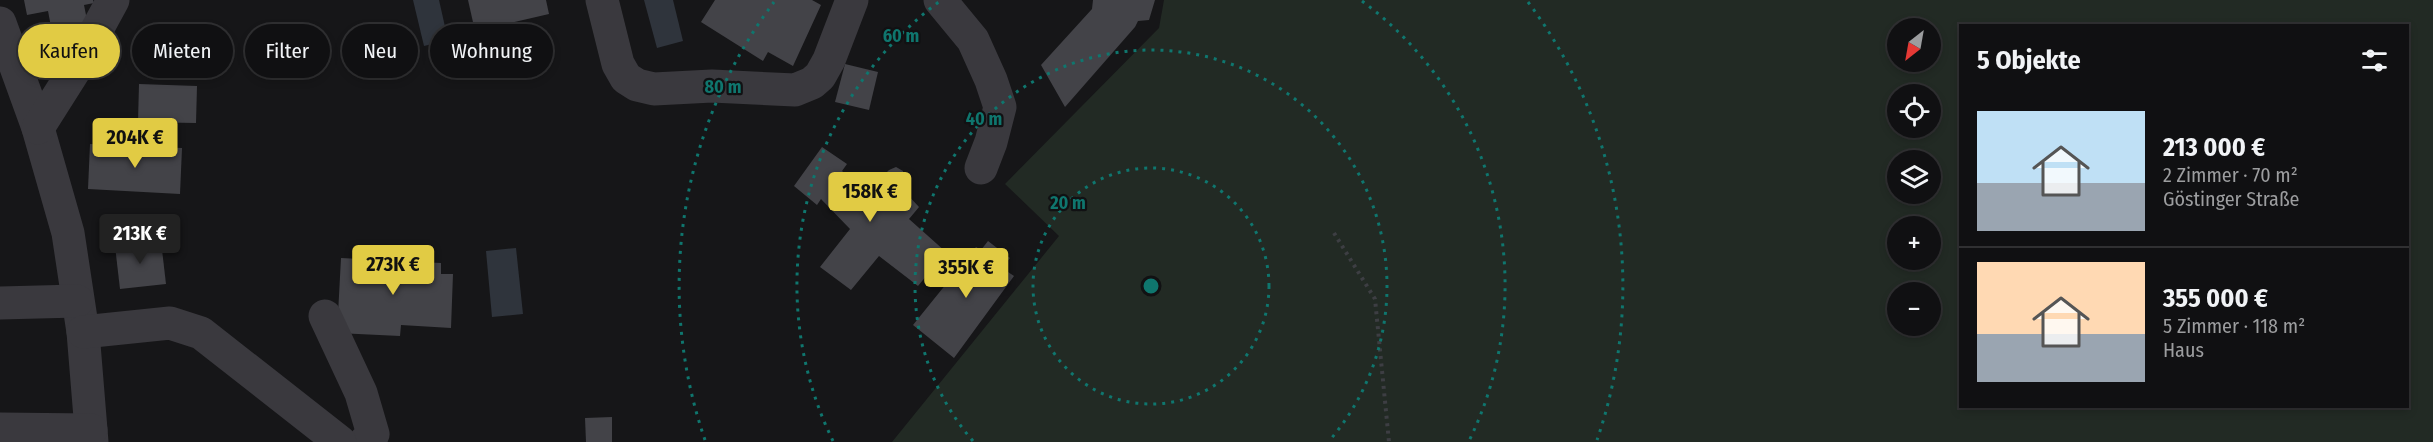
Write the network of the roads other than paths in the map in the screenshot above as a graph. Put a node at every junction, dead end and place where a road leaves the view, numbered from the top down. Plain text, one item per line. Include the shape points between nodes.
1 (113, 0) edge
2 (602, 0) edge
3 (852, 0) edge
4 (940, 0) edge
5 (0, 23) edge
6 (38, 128) junction
7 (981, 168) dead end
8 (0, 303) edge
9 (325, 316) dead end
10 (80, 317) junction
11 (0, 429) edge
12 (91, 436) edge
13 (340, 442) edge
14 (365, 442) edge

1 - 6 street
2 - 3 street via 618,64 626,78 637,85 654,89 712,86 795,90 820,76
4 - 7 street via 973,40 1000,107
5 - 6 street
6 - 10 street via 68,233
8 - 10 street
9 - 14 street via 361,393 373,434
10 - 12 street
10 - 13 street via 170,323 201,333
11 - 12 street

